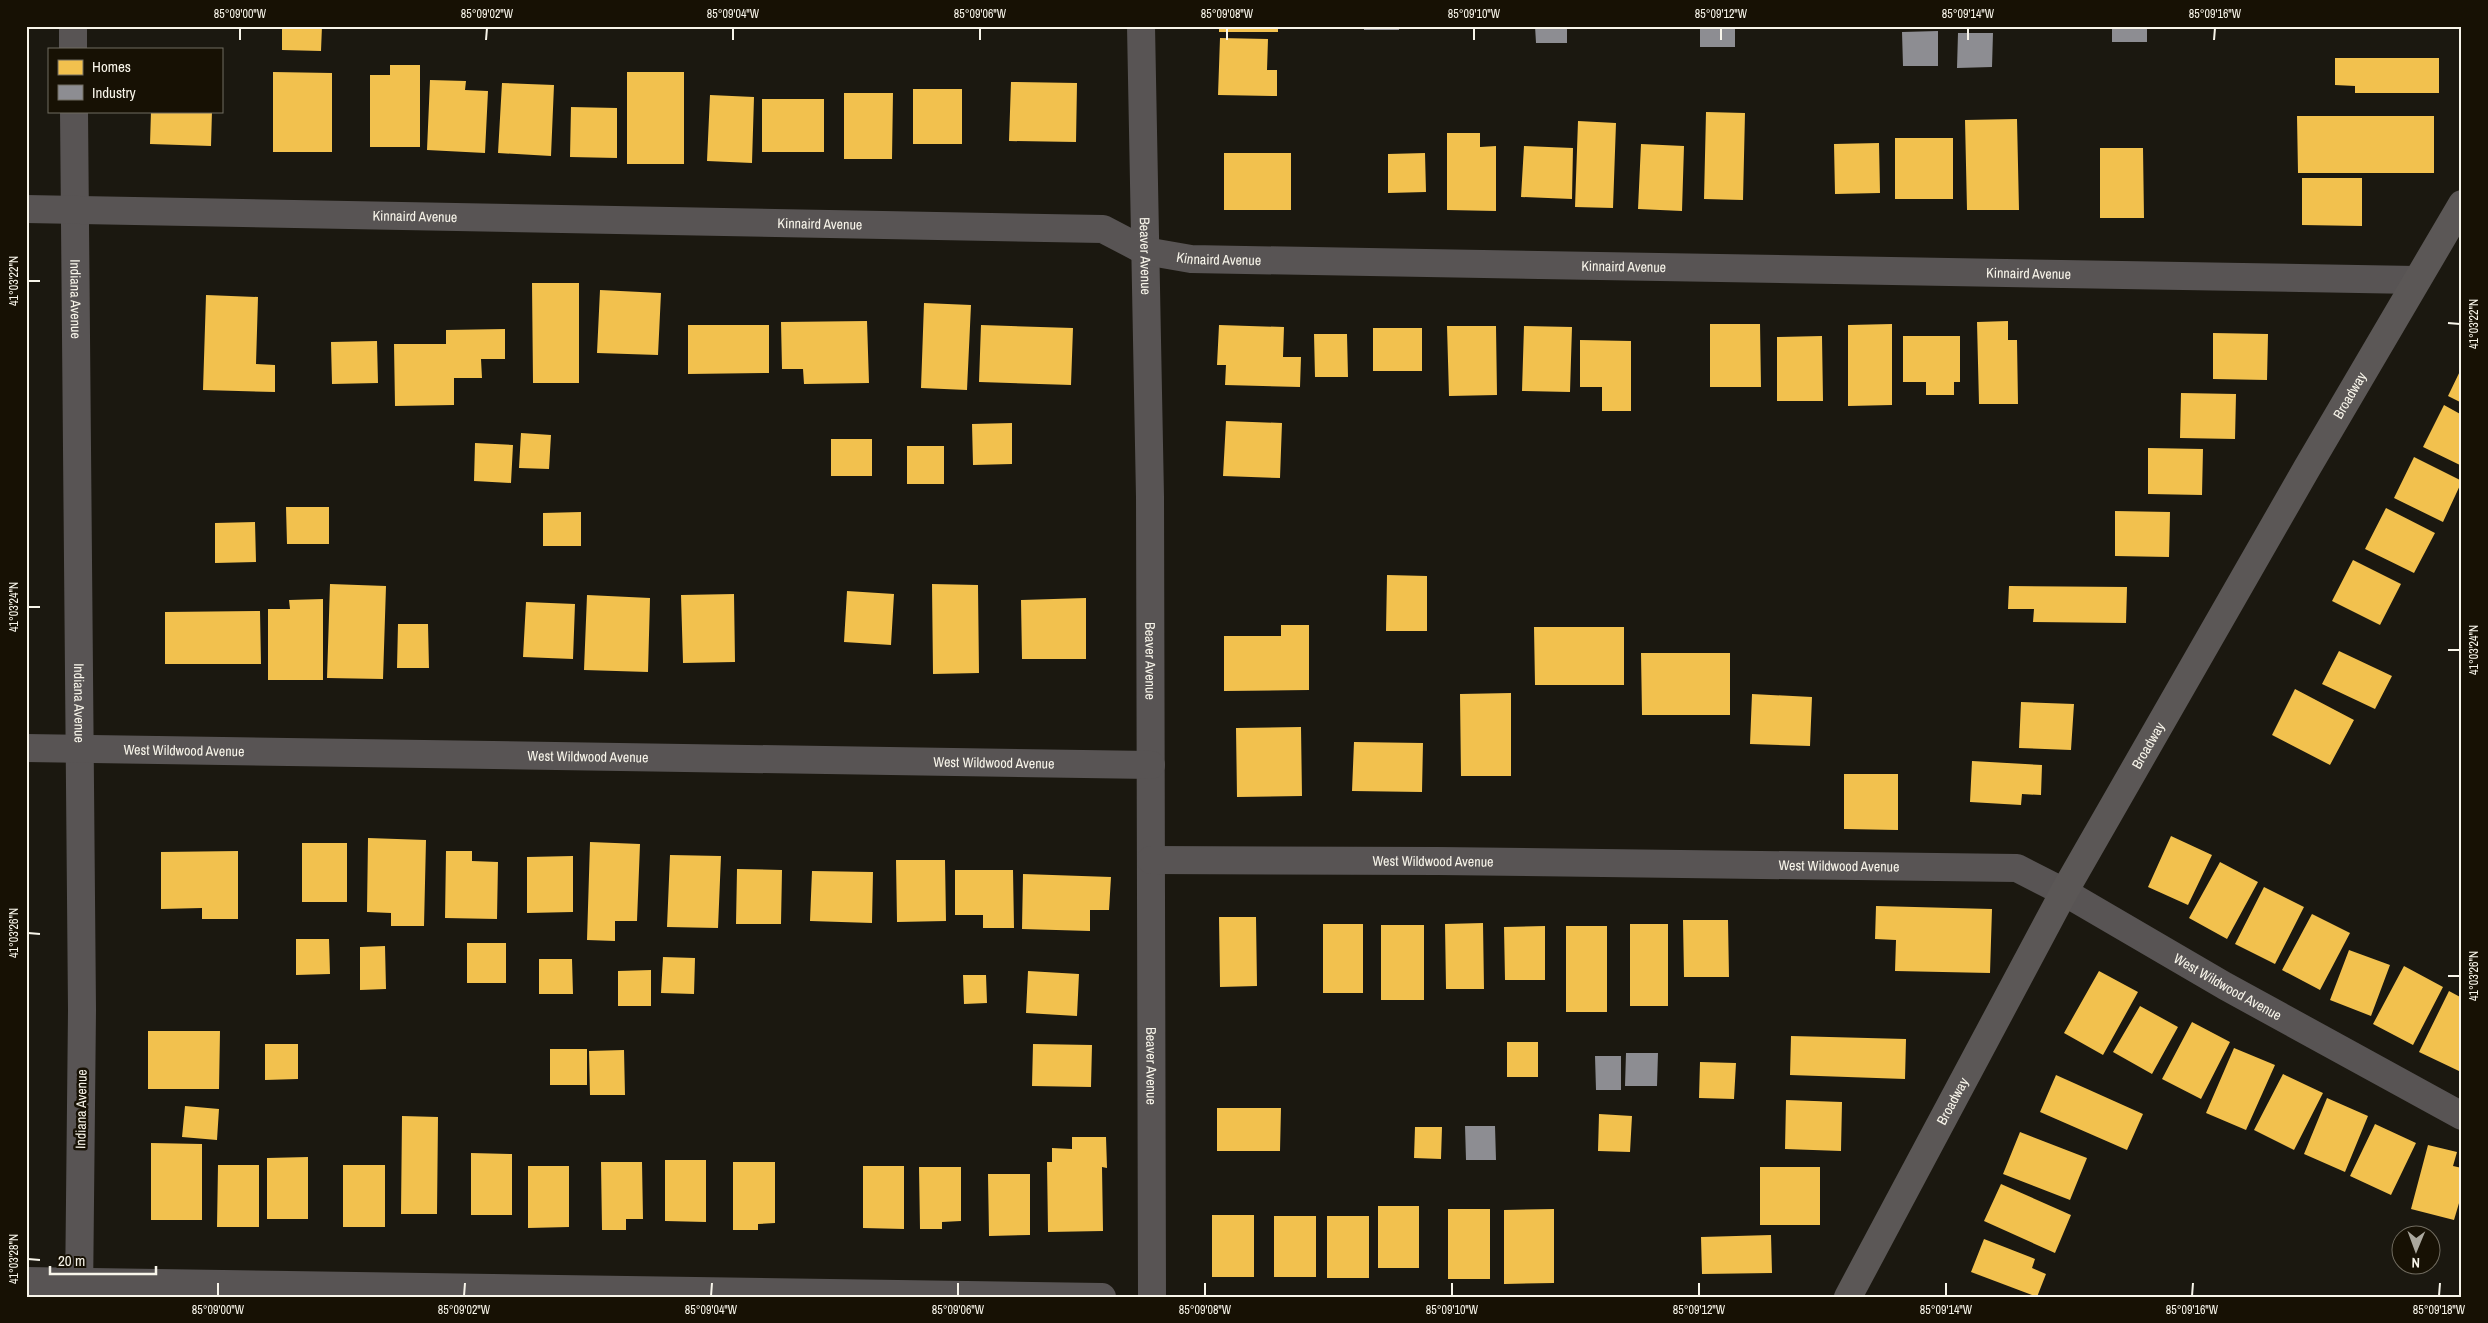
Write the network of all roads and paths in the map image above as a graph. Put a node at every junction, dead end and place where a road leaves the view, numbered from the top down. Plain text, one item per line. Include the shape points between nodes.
1 (73, 26) edge
2 (1141, 26) edge
3 (73, 48) edge
4 (74, 112) edge
5 (26, 209) edge
6 (75, 210) junction
7 (2458, 220) edge
8 (1145, 251) junction
9 (2416, 280) junction
10 (26, 748) edge
11 (79, 749) junction
12 (1151, 765) junction
13 (1151, 860) junction
14 (2064, 892) junction
15 (2462, 1116) edge
16 (26, 1281) edge
17 (79, 1290) edge
18 (1102, 1297) edge
19 (1152, 1297) edge
20 (1848, 1297) edge

1 - 3 street
2 - 8 street, Beaver Avenue
4 - 6 street, Indiana Avenue
5 - 6 street, Kinnaird Avenue
6 - 8 street, Kinnaird Avenue via 1103,229
6 - 11 street, Indiana Avenue
7 - 9 main road, Broadway
8 - 9 street, Kinnaird Avenue via 1191,259
8 - 12 street, Beaver Avenue
9 - 14 main road, Broadway
10 - 11 street, West Wildwood Avenue
11 - 12 street, West Wildwood Avenue
11 - 17 street, Indiana Avenue via 82,1010
12 - 13 street, Beaver Avenue
13 - 14 street, West Wildwood Avenue via 2017,868
13 - 19 street, Beaver Avenue
14 - 15 street, West Wildwood Avenue via 2225,986
14 - 20 main road, Broadway
16 - 17 street
17 - 18 street

